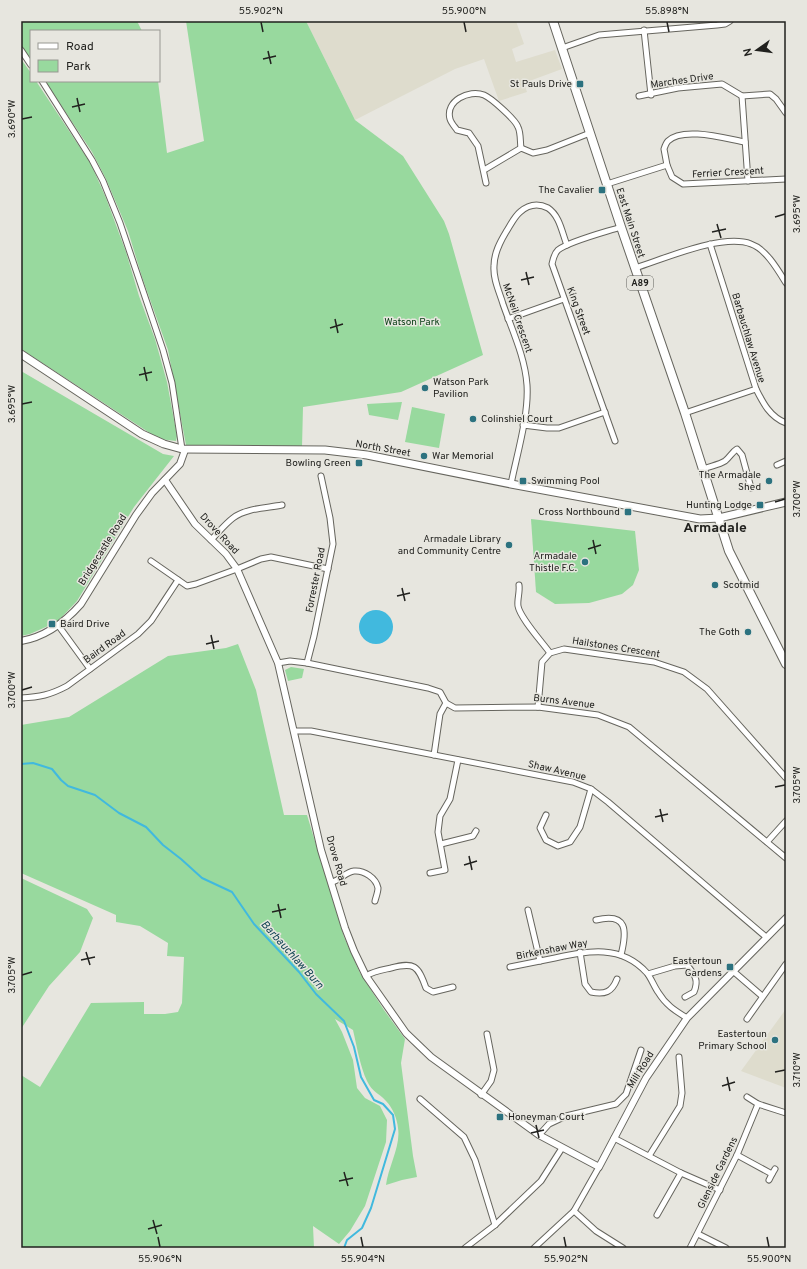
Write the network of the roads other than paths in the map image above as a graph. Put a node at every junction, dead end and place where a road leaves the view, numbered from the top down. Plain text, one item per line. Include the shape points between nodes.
1 (553, 21) edge
2 (730, 21) edge
3 (644, 30) junction
4 (562, 48) junction
5 (21, 50) edge
6 (30, 64) edge
7 (43, 82) edge
8 (651, 95) junction
9 (639, 96) dead end
10 (742, 96) junction
11 (786, 113) edge
12 (590, 133) junction
13 (745, 142) junction
14 (521, 148) junction
15 (667, 164) junction
16 (484, 170) junction
17 (786, 180) edge
18 (748, 181) junction
19 (486, 183) dead end
20 (607, 184) junction
21 (621, 227) junction
22 (710, 244) junction
23 (567, 245) junction
24 (635, 268) junction
25 (786, 282) edge
26 (564, 298) junction
27 (508, 319) junction
28 (21, 354) edge
29 (756, 389) junction
30 (605, 412) junction
31 (685, 413) junction
32 (786, 424) edge
33 (523, 425) junction
34 (615, 441) dead end
35 (184, 450) junction
36 (786, 461) edge
37 (777, 465) dead end
38 (703, 469) junction
39 (321, 476) dead end
40 (165, 480) junction
41 (511, 484) junction
42 (751, 488) dead end
43 (786, 502) edge
44 (282, 505) dead end
45 (719, 518) junction
46 (211, 540) junction
47 (151, 561) dead end
48 (328, 569) junction
49 (237, 570) junction
50 (178, 580) junction
51 (519, 585) dead end
52 (58, 625) junction
53 (21, 641) edge
54 (550, 653) junction
55 (278, 663) junction
56 (307, 663) junction
57 (786, 664) edge
58 (90, 669) junction
59 (21, 698) edge
60 (446, 703) junction
61 (538, 707) junction
62 (294, 731) junction
63 (434, 755) junction
64 (458, 760) junction
65 (786, 778) edge
66 (591, 789) junction
67 (546, 815) dead end
68 (786, 821) edge
69 (476, 831) dead end
70 (767, 842) junction
71 (441, 844) junction
72 (786, 858) edge
73 (430, 873) dead end
74 (332, 882) junction
75 (375, 901) dead end
76 (528, 910) dead end
77 (786, 918) edge
78 (596, 920) dead end
79 (766, 937) junction
80 (580, 952) junction
81 (621, 955) junction
82 (540, 961) junction
83 (786, 964) edge
84 (510, 967) dead end
85 (733, 971) junction
86 (648, 974) junction
87 (366, 976) junction
88 (617, 979) dead end
89 (453, 987) dead end
90 (762, 996) junction
91 (685, 997) dead end
92 (687, 1018) junction
93 (747, 1018) dead end
94 (487, 1034) dead end
95 (641, 1050) dead end
96 (679, 1057) dead end
97 (481, 1094) junction
98 (747, 1097) dead end
99 (420, 1099) dead end
100 (758, 1104) junction
101 (786, 1113) edge
102 (539, 1135) junction
103 (614, 1138) junction
104 (562, 1148) junction
105 (649, 1156) junction
106 (737, 1156) junction
107 (599, 1167) junction
108 (681, 1172) junction
109 (769, 1180) dead end
110 (720, 1190) junction
111 (574, 1211) junction
112 (657, 1215) dead end
113 (495, 1225) junction
114 (698, 1234) junction
115 (465, 1248) edge
116 (534, 1248) edge
117 (623, 1248) edge
118 (690, 1248) edge
119 (726, 1248) edge

1 - 4 main road, A89
2 - 3 street via 717,25
3 - 4 street via 599,35
3 - 8 street
4 - 12 main road, East Main Street / A89
5 - 6 street
7 - 35 street via 92,160 120,223 163,350 172,383
8 - 9 street, Marches Drive
8 - 10 street, Marches Drive via 678,88 722,84
10 - 11 street via 770,94
10 - 13 street
12 - 14 street via 547,150 533,153
12 - 20 main road, East Main Street / A89
13 - 15 street, Ferrier Crescent via 699,133 681,135 669,140 664,149
13 - 18 street
14 - 16 street
14 - 16 street via 518,127 511,116 485,95 473,93 460,98 451,107 450,119 457,130 469,133 478,146
15 - 18 street, Ferrier Crescent via 672,177 683,184
15 - 20 street
16 - 19 street
17 - 18 street, Ferrier Crescent
20 - 21 main road, East Main Street / A89
21 - 23 street, King Street
21 - 24 main road, East Main Street / A89
22 - 24 street
22 - 25 street via 727,241 752,244 765,254
22 - 29 street, Barbauchlaw Avenue
23 - 26 street, King Street via 553,257 552,264
23 - 27 street, McNeil Crescent via 557,217 550,210 537,205 527,207 519,213 500,242 493,265 495,280
24 - 31 main road, East Main Street / A89
26 - 27 street
26 - 30 street, King Street
27 - 33 street, McNeil Crescent via 526,374 527,398
28 - 35 main road, North Street via 142,434
29 - 31 street, Barbauchlaw Avenue
29 - 32 street via 767,410
30 - 33 street via 559,428
30 - 34 street, King Street
31 - 38 main road, East Main Street / A89
33 - 41 street, McNeil Crescent
35 - 40 street, Bridgecastle Road via 180,464
35 - 41 main road, North Street via 328,450 367,455
36 - 37 street
38 - 42 street via 726,460 737,449 742,455
38 - 45 main road, East Main Street / A89
39 - 48 street, Forrester Road via 333,544
40 - 46 street, Drove Road via 195,524
40 - 52 street, Bridgecastle Road via 136,515 81,604
41 - 45 main road, North Street via 686,517
43 - 45 main road, North Street
44 - 46 street via 236,516
45 - 57 main road, A89 via 729,551
46 - 49 street, Drove Road via 226,554
47 - 50 street
48 - 49 street via 271,557
48 - 56 street, Forrester Road
49 - 50 street via 187,586
49 - 55 street, Drove Road
50 - 58 street, Baird Road via 151,621 138,634
51 - 54 street via 518,606 523,617
52 - 53 street, Bridgecastle Road via 47,632
52 - 58 street
54 - 61 street via 542,662
54 - 65 street, Hailstones Crescent via 564,649 654,662 684,672 707,689
55 - 56 street
55 - 62 street, Drove Road
56 - 60 street via 428,688 440,692
58 - 59 street, Baird Road via 54,693 41,697
60 - 61 street, Burns Avenue via 455,708
60 - 63 street via 440,714
61 - 70 street, Burns Avenue via 598,715 629,727
62 - 63 street, Shaw Avenue via 311,731
62 - 74 street, Drove Road
63 - 64 street, Shaw Avenue
64 - 66 street, Shaw Avenue via 573,782
64 - 71 street via 450,799 440,816 438,832
66 - 67 street via 580,827 570,842 558,846 546,840 540,828
66 - 79 street, Shaw Avenue
68 - 70 street
69 - 71 street via 473,836
70 - 72 street, Burns Avenue
71 - 73 street via 445,870
74 - 75 street via 355,871 365,873 374,880 378,889
74 - 87 street, Drove Road via 345,928
76 - 82 street
77 - 79 street, Mill Road
78 - 81 street via 616,918 622,925 625,937
79 - 85 street, Mill Road
80 - 81 street, Birkenshaw Way via 600,951
80 - 82 street, Birkenshaw Way
80 - 88 street via 585,984 591,992 599,994 608,991 614,987
81 - 86 street, Birkenshaw Way via 635,961
82 - 84 street, Birkenshaw Way
83 - 90 street
85 - 90 street
85 - 92 street, Mill Road
86 - 91 street via 687,965 694,974 697,984 694,992
86 - 92 street, Birkenshaw Way via 658,993 671,1009
87 - 89 street via 372,972 406,964 421,974 426,988 433,992
87 - 97 street, Drove Road via 406,1033 431,1057
90 - 93 street
92 - 103 street, Mill Road via 646,1078
94 - 97 street via 494,1070 491,1081
95 - 102 street via 626,1094 616,1104 566,1116 549,1124
96 - 105 street via 682,1093 680,1106
97 - 102 street, Drove Road
98 - 100 street
99 - 113 street via 464,1137 475,1160
100 - 101 street
100 - 106 street, Glenside Gardens
102 - 104 street, Drove Road
103 - 105 street
103 - 107 street, Mill Road
104 - 107 street, Drove Road
104 - 113 street via 541,1181
105 - 108 street
106 - 109 street via 773,1172
106 - 110 street, Glenside Gardens
107 - 111 street, Mill Road
108 - 110 street
108 - 112 street
110 - 114 street, Glenside Gardens
111 - 116 street, Mill Road
111 - 117 street via 596,1231
113 - 115 street
114 - 118 street, Glenside Gardens
114 - 119 street

